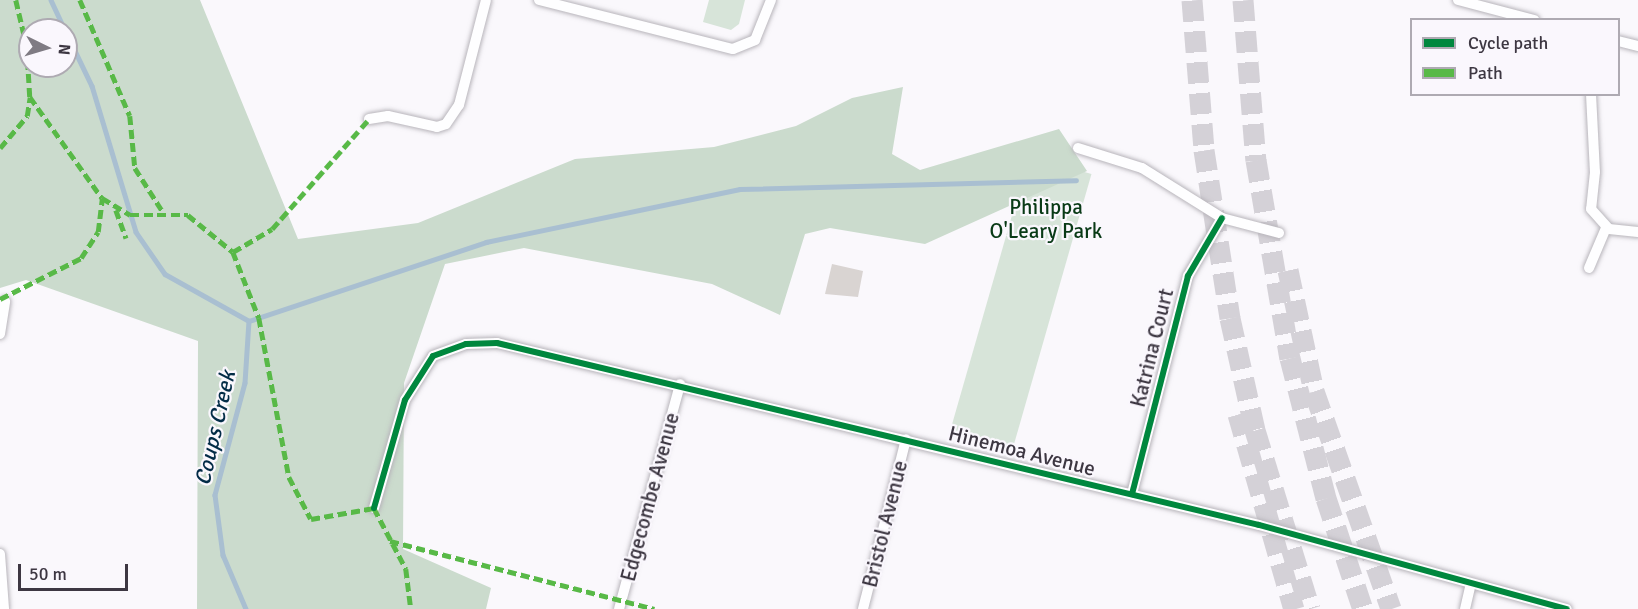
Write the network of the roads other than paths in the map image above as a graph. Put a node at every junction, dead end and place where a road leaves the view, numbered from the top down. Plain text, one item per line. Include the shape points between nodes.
1 (486, 0) edge
2 (539, 0) edge
3 (771, 0) edge
4 (1458, 0) edge
5 (1526, 18) edge
6 (1620, 42) edge
7 (1638, 46) edge
8 (1591, 96) edge
9 (369, 119) dead end
10 (1078, 148) dead end
11 (1222, 218) junction
12 (1606, 228) junction
13 (1638, 232) edge
14 (1279, 233) dead end
15 (1589, 268) dead end
16 (4, 301) dead end
17 (0, 334) edge
18 (680, 384) junction
19 (906, 439) junction
20 (1132, 494) junction
21 (374, 508) dead end
22 (0, 554) edge
23 (1470, 584) junction
24 (4, 609) edge
25 (620, 609) edge
26 (863, 609) edge
27 (1465, 609) edge
28 (1567, 609) edge

1 - 9 street via 459,105 451,119 437,127 388,116
2 - 3 street via 733,49 755,40
4 - 5 street
6 - 7 street
8 - 12 street via 1595,172 1590,202 1594,218
10 - 11 street via 1142,168
11 - 14 street
11 - 20 street, Katrina Court via 1188,276
12 - 13 street
12 - 15 street
16 - 17 street
18 - 19 street, Hinemoa Avenue
18 - 21 street, Hinemoa Avenue via 497,343 466,344 433,356 405,400
18 - 25 street, Edgecombe Avenue
19 - 20 street, Hinemoa Avenue
19 - 26 street, Bristol Avenue
20 - 23 street, Hinemoa Avenue
22 - 24 street
23 - 27 street
23 - 28 street, Hinemoa Avenue

